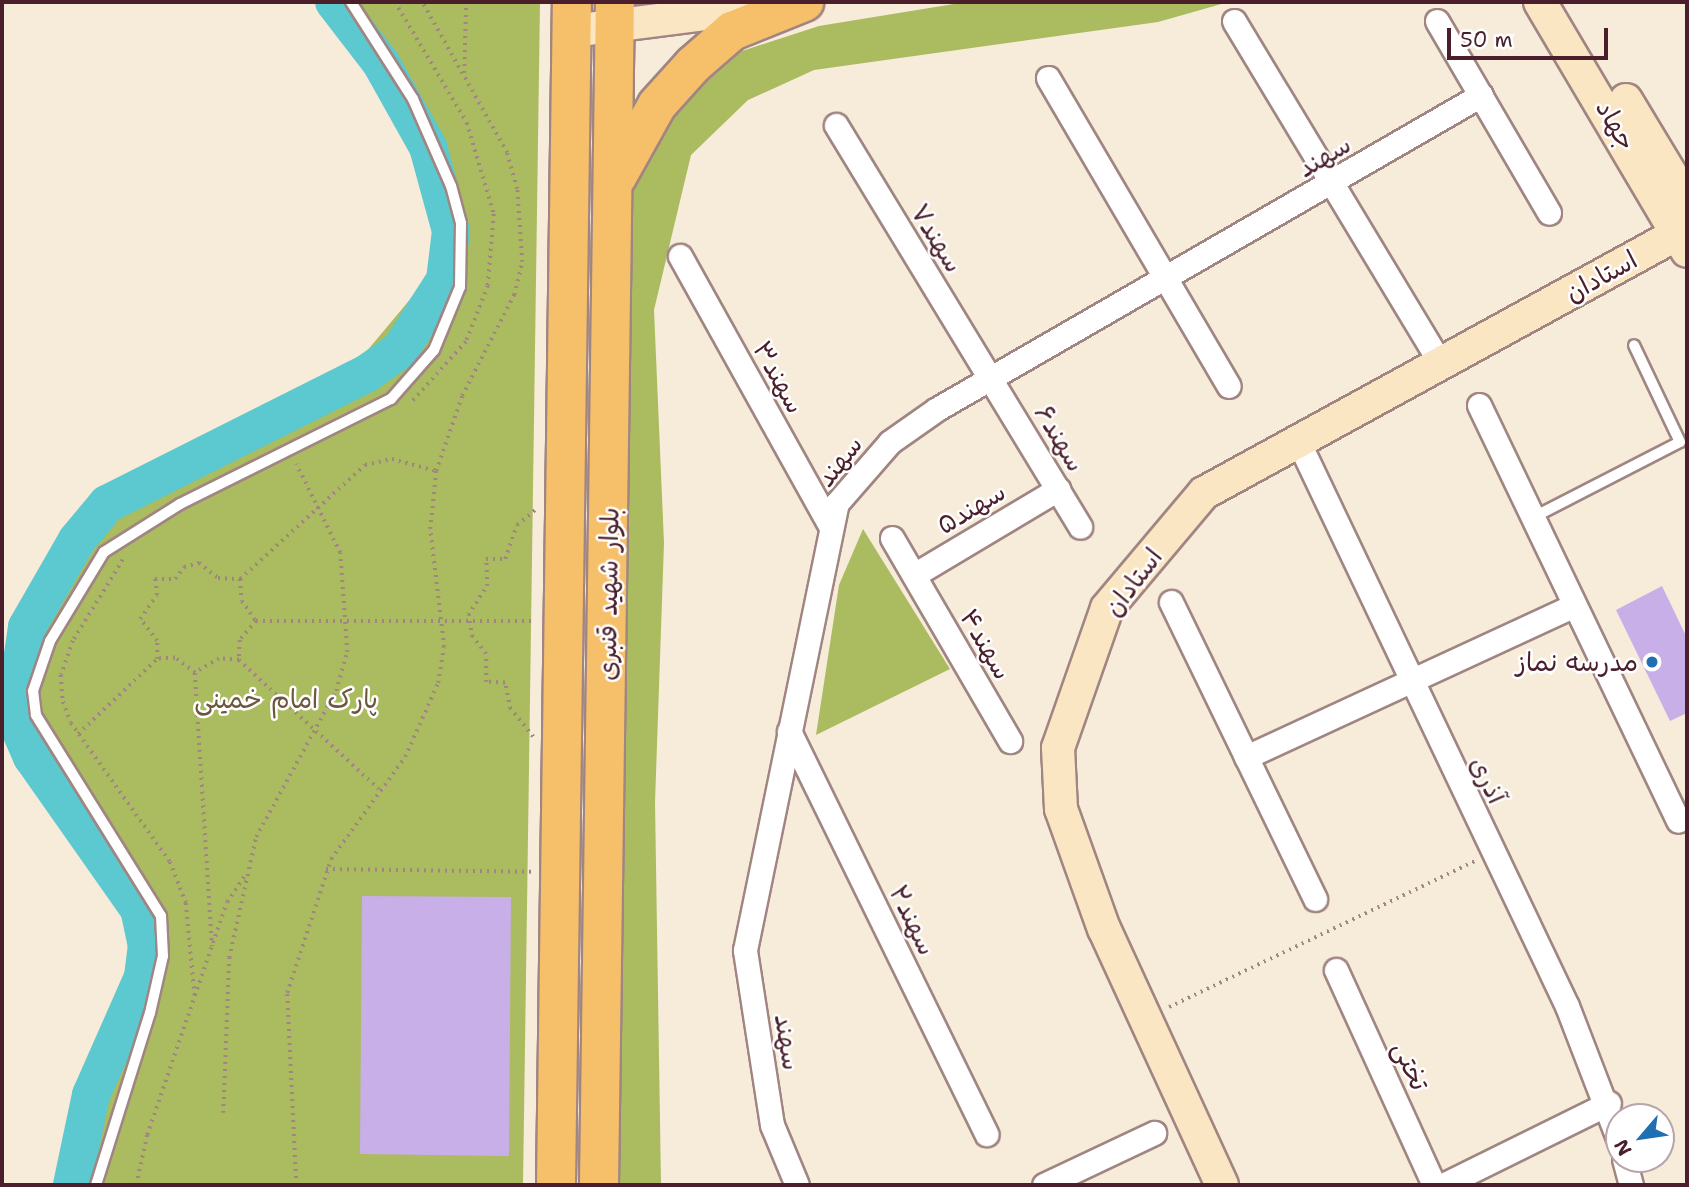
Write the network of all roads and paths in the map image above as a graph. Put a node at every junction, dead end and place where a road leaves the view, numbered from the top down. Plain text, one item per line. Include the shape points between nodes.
1 (351, 2) edge
2 (395, 2) edge
3 (422, 2) edge
4 (466, 2) edge
5 (802, 2) edge
6 (1547, 4) edge
7 (615, 15) edge
8 (572, 16) edge
9 (1234, 21) dead end
10 (1437, 21) dead end
11 (464, 74) junction
12 (1048, 78) dead end
13 (1481, 94) junction
14 (836, 125) dead end
15 (616, 178) junction
16 (1333, 184) junction
17 (1687, 201) edge
18 (1549, 213) dead end
19 (1682, 242) edge
20 (680, 256) dead end
21 (1167, 281) junction
22 (1634, 345) dead end
23 (1441, 364) junction
24 (992, 380) junction
25 (1229, 386) dead end
26 (1479, 405) dead end
27 (405, 407) dead end
28 (1300, 445) junction
29 (307, 458) dead end
30 (296, 464) junction
31 (287, 468) dead end
32 (436, 471) junction
33 (1058, 489) junction
34 (542, 504) dead end
35 (319, 505) junction
36 (1532, 518) junction
37 (830, 526) junction
38 (1080, 527) dead end
39 (892, 538) dead end
40 (130, 550) dead end
41 (914, 575) junction
42 (240, 579) junction
43 (1171, 602) dead end
44 (1573, 606) junction
45 (444, 620) junction
46 (256, 621) junction
47 (469, 621) junction
48 (541, 621) dead end
49 (158, 659) junction
50 (239, 660) junction
51 (195, 673) junction
52 (1412, 685) junction
53 (315, 731) junction
54 (789, 731) junction
55 (78, 734) junction
56 (1010, 741) dead end
57 (540, 743) dead end
58 (1246, 757) junction
59 (379, 789) junction
60 (1678, 821) dead end
61 (1492, 853) junction
62 (326, 869) junction
63 (247, 872) junction
64 (559, 872) junction
65 (1315, 899) dead end
66 (213, 948) junction
67 (1336, 970) dead end
68 (558, 991) junction
69 (601, 992) junction
70 (195, 998) junction
71 (1143, 1018) junction
72 (1609, 1103) edge
73 (1605, 1105) edge
74 (223, 1114) dead end
75 (1154, 1133) dead end
76 (986, 1134) dead end
77 (96, 1185) edge
78 (136, 1185) edge
79 (296, 1185) edge
80 (556, 1185) edge
81 (599, 1185) edge
82 (797, 1185) edge
83 (1044, 1185) edge
84 (1222, 1185) edge
85 (1434, 1185) edge
86 (1443, 1185) edge

1 - 77 lane via 413,99 451,186 461,223 460,287 434,350 391,399 104,552 50,641 33,691 36,715 161,916 163,956 150,1013
2 - 27 path via 467,123 494,214 488,286 466,342 443,373
3 - 11 path
4 - 11 path
5 - 7 street
5 - 15 highway via 732,31 693,65 657,105
6 - 17 street, جهاد
6 - 19 street, جهاد
7 - 8 street
7 - 15 highway, بلوار شهید قنبری
8 - 64 highway, بلوار شهید قنبری
9 - 16 street
10 - 13 street
11 - 32 path via 507,153 517,189 522,262 514,295 462,396
12 - 21 street
13 - 16 street, سهند
13 - 18 street
14 - 24 street, سهند۷
15 - 69 highway, بلوار شهید قنبری
16 - 21 street, سهند
16 - 23 street
19 - 23 street, استادان
20 - 37 street, سهند۳
21 - 24 street, سهند
21 - 25 street
22 - 36 lane via 1681,442
23 - 28 street, استادان
24 - 33 street, سهند۶
24 - 37 street, سهند via 890,442 837,503
26 - 36 street
28 - 52 street, آذری
28 - 71 street, استادان via 1204,493 1108,608 1058,748 1061,808 1074,855
29 - 30 path
30 - 31 path
30 - 35 path
32 - 35 path via 377,460
32 - 45 path via 430,529
33 - 38 street, سهند۶
33 - 41 street, سهند۵
34 - 47 path via 517,526 505,559 486,558 487,586 472,604
35 - 42 path
35 - 53 path via 346,581 347,652 336,691
36 - 44 street
37 - 54 street, سهند
39 - 41 street, سهند۴
40 - 55 path via 73,641 61,676 64,702
41 - 56 street, سهند۴
42 - 46 path via 242,601
42 - 49 path via 218,578 199,563 175,579 155,579 157,595 140,620 157,640
43 - 58 street
44 - 52 street
44 - 60 street
45 - 46 path
45 - 47 path
45 - 59 path via 438,683 426,718
46 - 50 path via 240,640
47 - 48 path
47 - 57 path via 472,637 486,654 486,682 505,683 517,722
49 - 51 path via 175,658
49 - 55 path
50 - 51 path via 219,659
50 - 53 path
51 - 66 path via 205,902
52 - 58 street
52 - 61 street, آذری
53 - 59 path
53 - 63 path via 270,809
54 - 76 street, سهند۲
54 - 82 street, سهند via 745,950 772,1125
55 - 70 path via 170,862 186,903
58 - 65 street
59 - 62 path
61 - 71 path
61 - 72 street, آذری
62 - 64 path
62 - 79 path via 287,993
63 - 66 path via 227,902
63 - 74 path via 229,958
64 - 68 highway, بلوار شهید قنبری
66 - 70 path
67 - 85 street, تختی
68 - 69 highway
68 - 80 highway, بلوار شهید قنبری
69 - 81 highway, بلوار شهید قنبری
70 - 78 path
71 - 84 street, استادان
73 - 86 street
75 - 83 street

